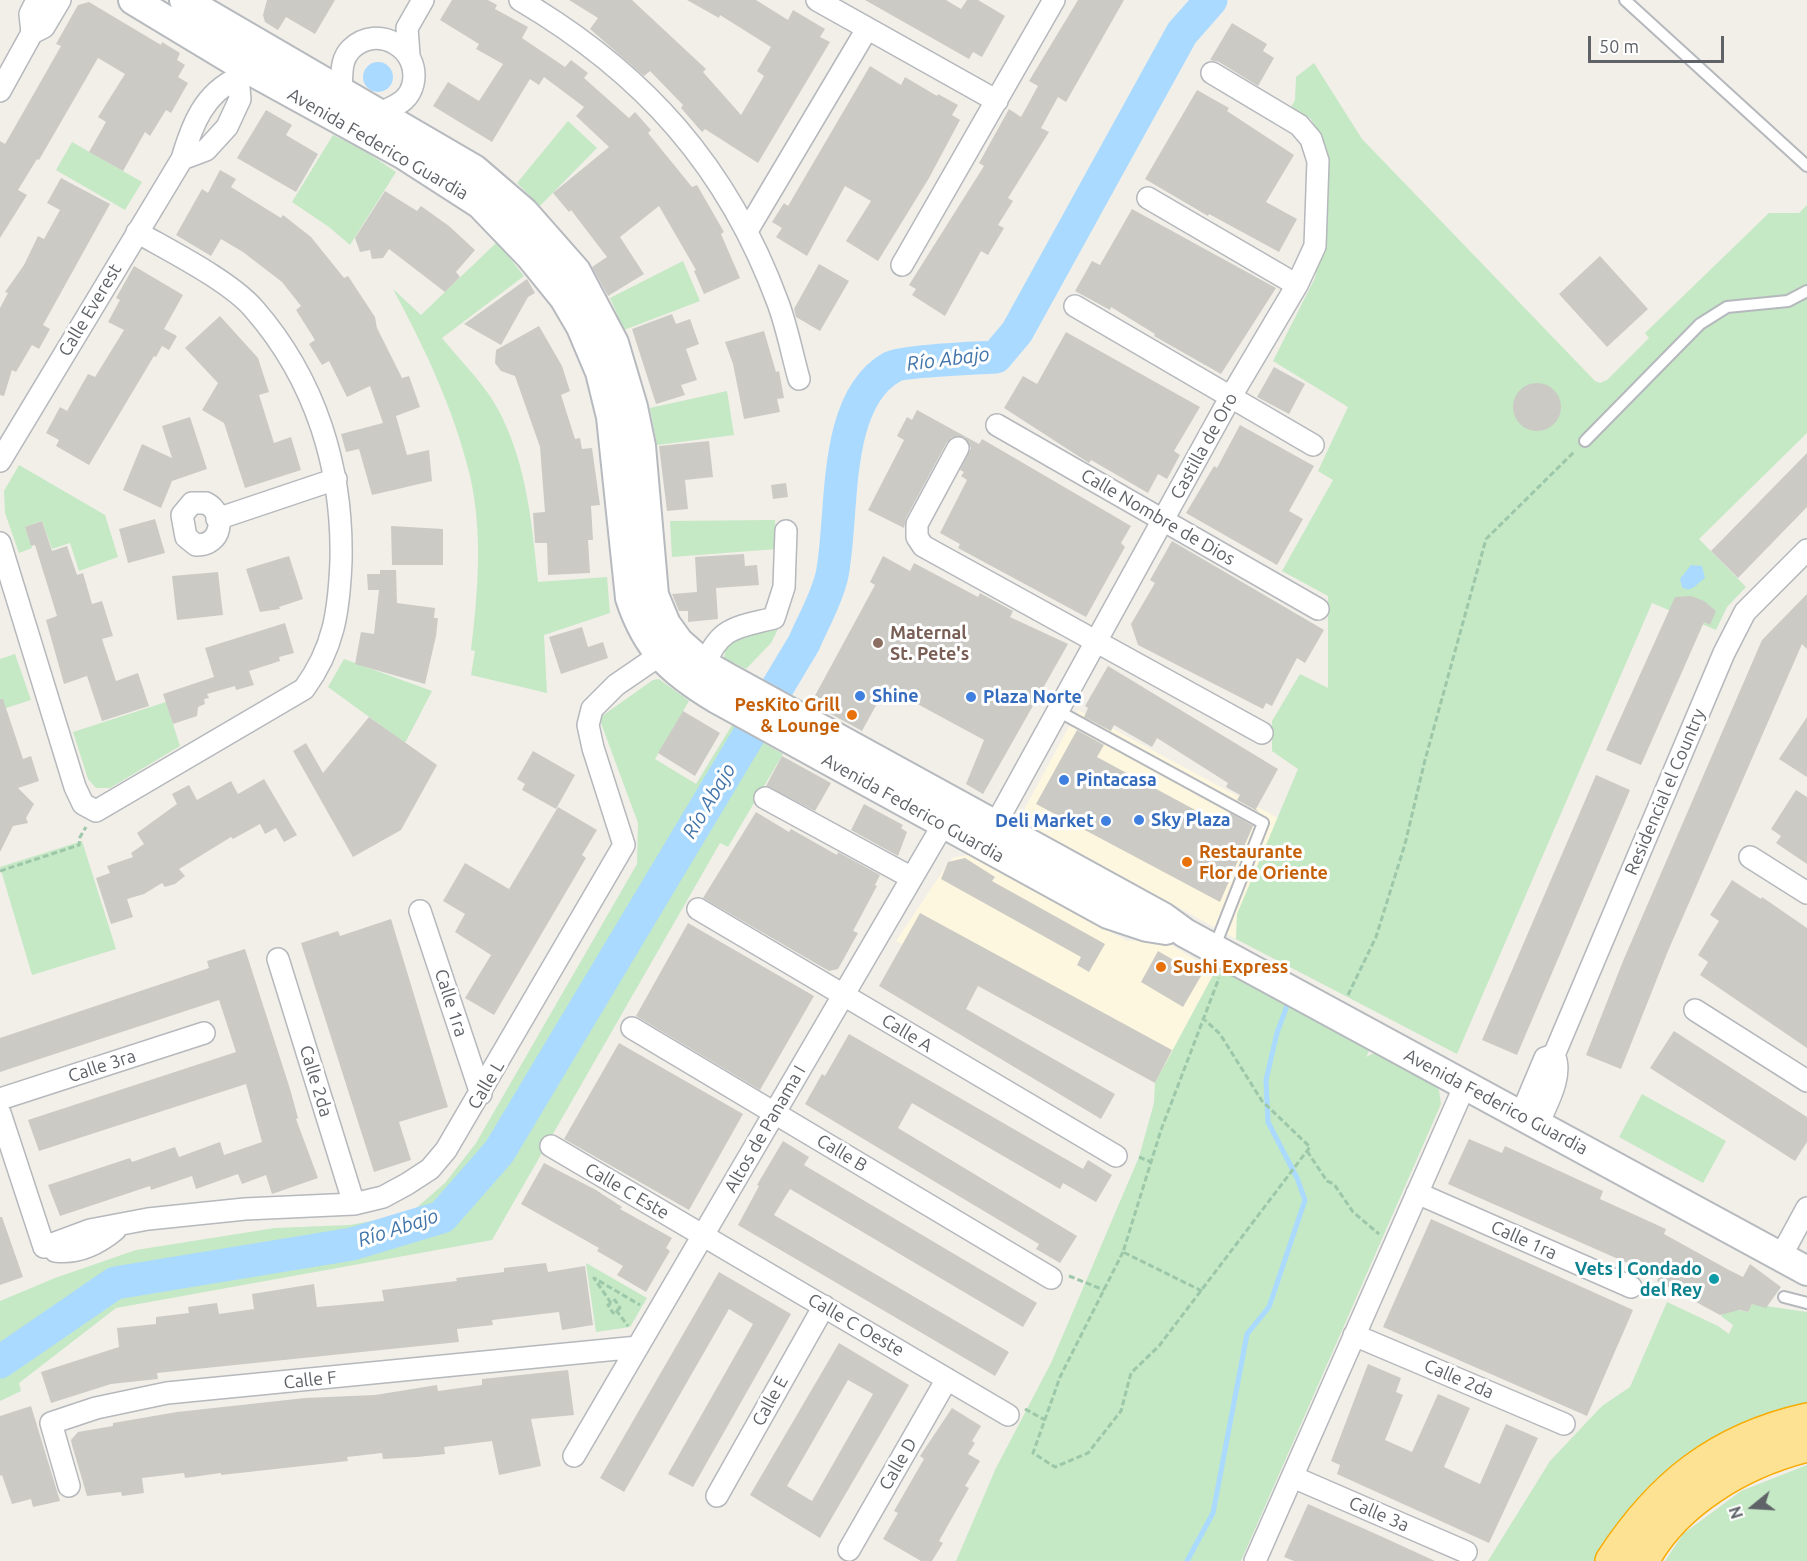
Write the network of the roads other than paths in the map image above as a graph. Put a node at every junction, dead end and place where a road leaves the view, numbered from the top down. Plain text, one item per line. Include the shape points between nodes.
1 (37, 0) edge
2 (60, 0) edge
3 (133, 0) edge
4 (184, 0) edge
5 (423, 0) edge
6 (519, 0) edge
7 (817, 0) edge
8 (1054, 0) edge
9 (1625, 0) edge
10 (407, 28) junction
11 (867, 29) junction
12 (32, 33) junction
13 (381, 38) junction
14 (258, 42) junction
15 (409, 55) junction
16 (241, 72) junction
17 (1212, 73) dead end
18 (0, 91) edge
19 (996, 101) junction
20 (335, 103) junction
21 (373, 125) junction
22 (182, 159) junction
23 (1807, 166) edge
24 (1148, 198) dead end
25 (747, 231) junction
26 (137, 232) junction
27 (902, 265) dead end
28 (1297, 285) junction
29 (1807, 291) edge
30 (1075, 306) dead end
31 (799, 379) dead end
32 (1230, 398) junction
33 (997, 424) dead end
34 (1585, 441) road end
35 (1313, 445) dead end
36 (958, 448) dead end
37 (0, 461) edge
38 (336, 479) junction
39 (217, 519) dead end
40 (1163, 520) junction
41 (786, 531) dead end
42 (0, 543) edge
43 (1807, 550) edge
44 (1318, 609) dead end
45 (1097, 640) junction
46 (669, 649) junction
47 (716, 681) junction
48 (1058, 711) junction
49 (1262, 733) dead end
50 (765, 798) dead end
51 (950, 814) junction
52 (989, 835) junction
53 (1750, 857) dead end
54 (912, 878) junction
55 (1807, 893) edge
56 (698, 909) dead end
57 (420, 911) dead end
58 (1220, 951) junction
59 (278, 959) dead end
60 (844, 995) junction
61 (1695, 1010) dead end
62 (632, 1028) dead end
63 (204, 1033) dead end
64 (462, 1036) junction
65 (510, 1044) junction
66 (1807, 1081) edge
67 (1466, 1085) junction
68 (481, 1094) junction
69 (0, 1099) edge
70 (0, 1113) edge
71 (775, 1113) junction
72 (1530, 1120) junction
73 (551, 1146) dead end
74 (1116, 1156) dead end
75 (1417, 1193) junction
76 (354, 1204) junction
77 (1807, 1208) edge
78 (703, 1236) junction
79 (1781, 1256) junction
80 (1807, 1271) edge
81 (1055, 1275) road end
82 (1631, 1287) dead end
83 (1784, 1297) dead end
84 (1807, 1303) edge
85 (824, 1306) junction
86 (1354, 1335) junction
87 (634, 1338) junction
88 (947, 1379) junction
89 (1015, 1411) road end
90 (1807, 1420) edge
91 (1564, 1424) dead end
92 (1807, 1445) edge
93 (574, 1456) dead end
94 (1293, 1477) junction
95 (69, 1486) dead end
96 (717, 1496) dead end
97 (849, 1550) dead end
98 (1466, 1552) dead end
99 (1255, 1561) edge
100 (1612, 1561) edge
101 (1642, 1561) edge

1 - 12 street via 30,14
2 - 12 street via 44,27
3 - 16 street, Avenida Federico Guardia
4 - 14 street, Avenida Federico Guardia
5 - 10 street
6 - 25 street via 587,43 672,120 703,158
7 - 11 street
8 - 19 street
9 - 23 lane
10 - 13 street
10 - 15 street
11 - 19 street
11 - 25 street
12 - 18 street
13 - 15 street via 396,42
13 - 20 street via 363,40 349,50 340,71
14 - 16 street, Calle Everest
14 - 20 street, Avenida Federico Guardia
15 - 21 street via 414,69 413,86 405,99
16 - 20 street, Avenida Federico Guardia
16 - 22 street, Calle Everest via 221,85 203,108
16 - 22 street, Calle Everest via 240,99 227,127 206,150
17 - 28 street, Castilla de Oro via 1299,125 1311,139 1318,161 1315,246
19 - 27 street
20 - 21 street, Avenida Federico Guardia
21 - 46 street, Avenida Federico Guardia via 404,155 480,204 564,298 591,322 611,417 630,598 638,623
22 - 26 street, Calle Everest
24 - 28 street
25 - 31 street via 779,304
26 - 37 street, Calle Everest
26 - 38 street via 206,272 253,308 293,362 319,416
28 - 32 street, Castilla de Oro
29 - 34 lane via 1788,301 1727,307 1700,324
30 - 32 street
32 - 35 street
32 - 40 street, Castilla de Oro
33 - 40 street, Calle Nombre de Dios
36 - 45 street via 917,524 922,546
38 - 39 street
38 - 42 street via 341,526 340,594 322,665 304,689 96,811 83,804 75,787
40 - 44 street, Calle Nombre de Dios
40 - 45 street, Castilla de Oro
41 - 47 street via 784,587 774,618 730,629 710,652
43 - 72 street, Residencial el Country via 1745,612 1724,653 1554,1055 1545,1058
45 - 48 street, Castilla de Oro
45 - 49 street
46 - 47 street, Avenida Federico Guardia via 685,680
46 - 65 street, Calle L via 616,685 592,709 588,725 593,748 624,845
47 - 51 street, Avenida Federico Guardia
48 - 52 street, Castilla de Oro
48 - 58 lane via 1263,823
50 - 54 street
51 - 52 street, Avenida Federico Guardia
51 - 54 street, Altos de Panama I
52 - 58 street, Avenida Federico Guardia via 1163,917
53 - 55 street
54 - 60 street, Altos de Panama I
56 - 60 street, Calle A
57 - 64 street, Calle 1ra
58 - 67 street, Avenida Federico Guardia
59 - 76 street, Calle 2da
60 - 71 street, Altos de Panama I
60 - 74 street, Calle A
61 - 66 street
62 - 71 street, Calle B
63 - 69 street, Calle 3ra
64 - 65 street via 472,1046 484,1050 498,1050
64 - 68 street, Calle 1ra
65 - 68 street, Calle L
67 - 72 street, Avenida Federico Guardia
67 - 75 street
68 - 76 street, Calle L via 430,1169 383,1197
70 - 76 street, Calle L via 44,1247 123,1223 245,1209
71 - 78 street, Altos de Panama I
71 - 81 street, Calle B
72 - 79 street, Avenida Federico Guardia
73 - 78 street, Calle C Este
75 - 82 street, Calle 1ra
75 - 86 street
77 - 79 street
78 - 85 street, Calle C Oeste
78 - 87 street, Altos de Panama I
79 - 80 street, Avenida Federico Guardia
83 - 84 lane
85 - 88 street, Calle C Oeste
85 - 96 street, Calle E
86 - 91 street, Calle 2da
86 - 94 street
87 - 93 street, Altos de Panama I
87 - 95 street, Calle F via 167,1394 96,1408 51,1424
88 - 89 street, Calle C Oeste
88 - 97 street, Calle D
90 - 100 highway via 1747,1439 1713,1456 1663,1495
92 - 101 highway via 1739,1469 1703,1493 1676,1517
94 - 98 street, Calle 3a
94 - 99 street

